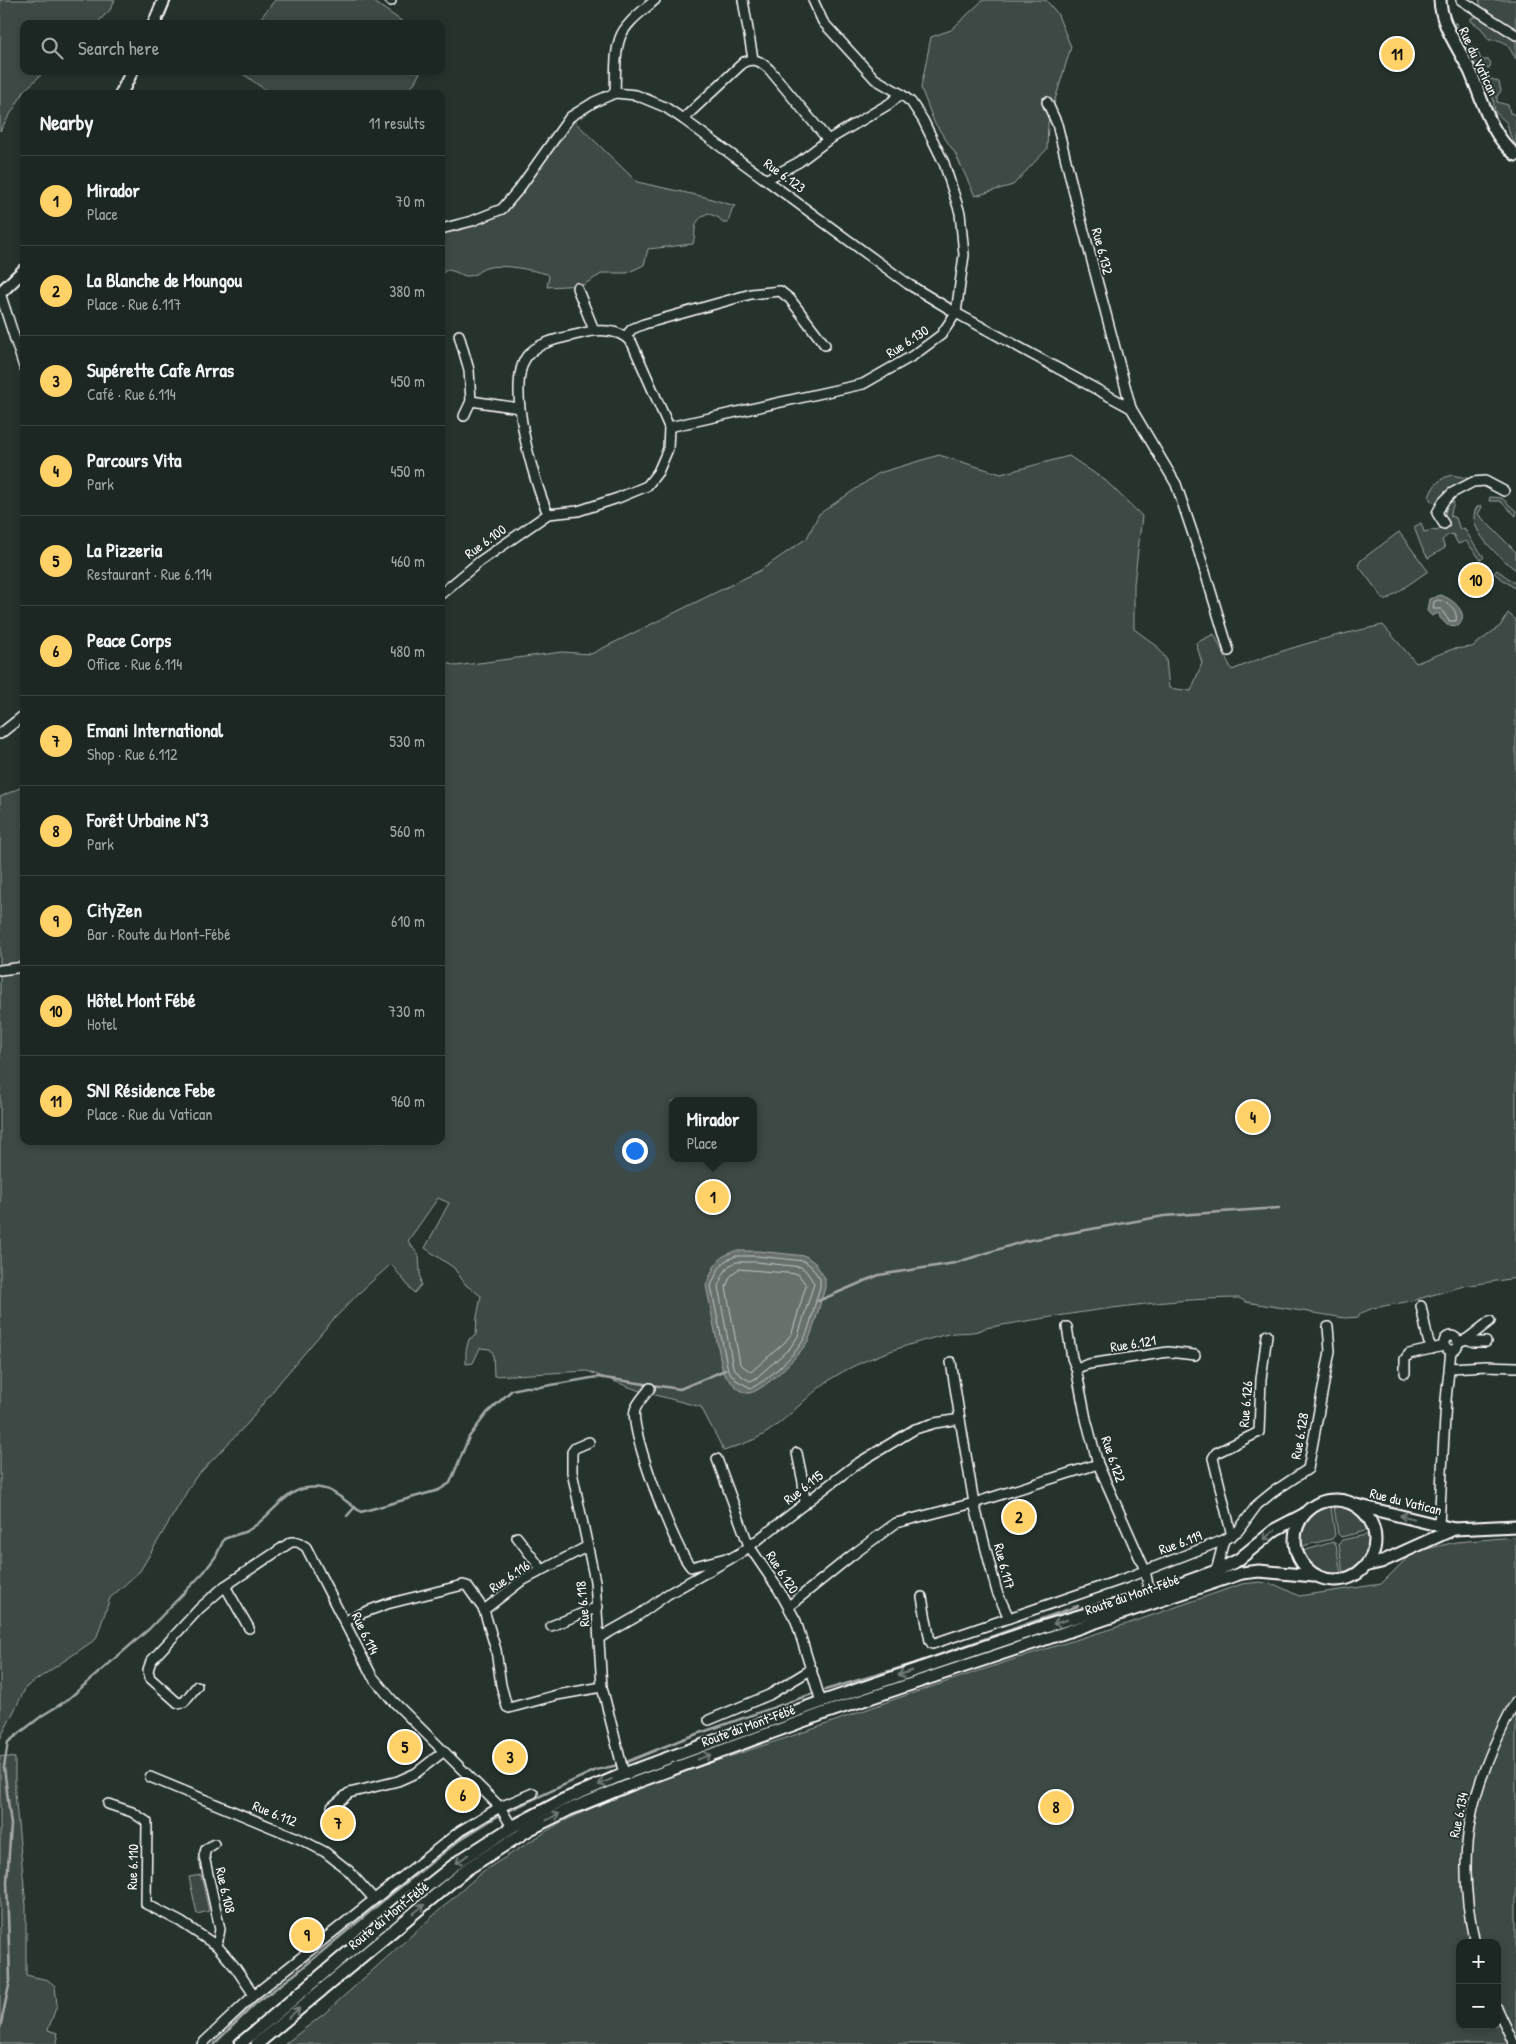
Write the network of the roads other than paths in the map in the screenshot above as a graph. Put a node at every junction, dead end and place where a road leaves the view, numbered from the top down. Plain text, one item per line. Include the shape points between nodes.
1 (164, 0) edge
2 (654, 0) edge
3 (743, 0) edge
4 (813, 0) edge
5 (1440, 0) edge
6 (1461, 0) edge
7 (156, 20) edge
8 (1516, 35) edge
9 (752, 59) junction
10 (130, 75) edge
11 (123, 90) edge
12 (615, 93) junction
13 (901, 94) junction
14 (1047, 102) dead end
15 (682, 119) junction
16 (828, 140) junction
17 (1516, 155) edge
18 (767, 179) junction
19 (445, 228) edge
20 (20, 274) edge
21 (577, 288) dead end
22 (0, 293) edge
23 (956, 312) junction
24 (594, 330) junction
25 (458, 335) dead end
26 (626, 336) junction
27 (825, 345) dead end
28 (20, 355) edge
29 (471, 401) junction
30 (519, 408) junction
31 (1131, 408) junction
32 (464, 416) dead end
33 (669, 427) junction
34 (1504, 491) dead end
35 (548, 514) junction
36 (1444, 524) dead end
37 (445, 591) edge
38 (1229, 651) dead end
39 (20, 718) edge
40 (0, 734) edge
41 (20, 968) edge
42 (0, 970) edge
43 (1421, 1306) dead end
44 (1490, 1321) dead end
45 (1068, 1327) dead end
46 (1328, 1327) dead end
47 (1267, 1335) dead end
48 (1462, 1341) junction
49 (1486, 1342) dead end
50 (1448, 1348) junction
51 (1432, 1349) junction
52 (1195, 1355) dead end
53 (950, 1362) dead end
54 (1516, 1367) edge
55 (1076, 1368) junction
56 (1450, 1368) junction
57 (1405, 1373) dead end
58 (650, 1388) dead end
59 (960, 1419) junction
60 (589, 1442) dead end
61 (797, 1453) dead end
62 (717, 1459) dead end
63 (1098, 1464) junction
64 (974, 1503) junction
65 (1352, 1503) junction
66 (804, 1504) junction
67 (1303, 1515) junction
68 (1439, 1525) junction
69 (1516, 1526) edge
70 (1454, 1529) junction
71 (517, 1537) dead end
72 (1228, 1538) junction
73 (588, 1546) junction
74 (750, 1546) junction
75 (729, 1557) junction
76 (1368, 1565) junction
77 (542, 1570) junction
78 (1145, 1570) junction
79 (1216, 1571) junction
80 (1314, 1576) junction
81 (225, 1586) junction
82 (1150, 1594) junction
83 (922, 1597) dead end
84 (789, 1606) junction
85 (598, 1607) junction
86 (484, 1610) junction
87 (1009, 1618) junction
88 (345, 1621) junction
89 (551, 1626) dead end
90 (249, 1628) dead end
91 (599, 1638) junction
92 (812, 1669) junction
93 (197, 1686) dead end
94 (602, 1687) junction
95 (1516, 1701) edge
96 (821, 1702) junction
97 (709, 1720) dead end
98 (443, 1752) junction
99 (624, 1774) junction
100 (150, 1777) dead end
101 (532, 1793) dead end
102 (108, 1804) dead end
103 (332, 1807) dead end
104 (500, 1807) junction
105 (512, 1827) junction
106 (214, 1844) dead end
107 (374, 1899) junction
108 (1474, 1939) edge
109 (217, 1946) junction
110 (254, 1995) junction
111 (1501, 2015) edge
112 (1514, 2038) edge
113 (202, 2044) edge
114 (240, 2044) edge
115 (257, 2044) edge

1 - 7 street
2 - 12 street via 620,36
3 - 9 street
4 - 13 street, Rue 6.130 via 823,22 875,79
5 - 17 street, Rue du Vatican via 1443,18 1470,70 1492,125 1500,140
6 - 8 street, Rue du Vatican
9 - 15 street via 744,62
9 - 16 street via 769,69
10 - 11 street
12 - 15 street, Rue 6.123 via 650,100
12 - 19 street via 570,116 502,209
13 - 16 street
13 - 23 street, Rue 6.130 via 923,120 944,163 960,213 964,255
14 - 31 street, Rue 6.132 via 1057,124
15 - 18 street, Rue 6.123
16 - 18 street via 799,162
18 - 23 street, Rue 6.123 via 908,284
20 - 22 street
21 - 24 street
22 - 28 street
23 - 31 street, Rue 6.123
23 - 33 street, Rue 6.130 via 941,335 914,355 863,384
24 - 26 street
24 - 30 street via 541,345 528,356 520,372
25 - 29 street via 469,370
26 - 27 street via 644,324 751,294 780,290
26 - 33 street
29 - 30 street
29 - 32 street
30 - 35 street via 538,491
31 - 38 street via 1176,484
33 - 35 street via 668,450 647,486 578,511
34 - 36 street via 1485,481 1473,482 1443,502 1437,513
35 - 37 street, Rue 6.100 via 478,562
39 - 40 street
41 - 42 street
43 - 51 street
44 - 48 street
45 - 55 street, Rue 6.122
46 - 72 street, Rue 6.128 via 1330,1351 1308,1469 1257,1505
47 - 72 street, Rue 6.126 via 1259,1432 1216,1453 1213,1458
48 - 49 street
48 - 50 street via 1457,1347
50 - 51 street
50 - 56 street
51 - 57 street via 1409,1354 1405,1360
52 - 55 street, Rue 6.121 via 1168,1352
53 - 59 street
54 - 56 street
55 - 63 street, Rue 6.122
56 - 68 street
58 - 75 street via 635,1410 637,1437 670,1528 686,1561 692,1566
59 - 64 street
59 - 66 street, Rue 6.115 via 915,1429 855,1465
60 - 73 street, Rue 6.118 via 572,1452 572,1472
61 - 66 street
62 - 74 street, Rue 6.120
63 - 64 street
63 - 78 street, Rue 6.122
64 - 84 street via 896,1523
64 - 87 street, Rue 6.117 via 997,1592
65 - 67 street via 1331,1500 1311,1507
68 -> 65 street, Rue du Vatican
65 - 76 street via 1370,1519 1374,1531 1375,1548
66 - 74 street, Rue 6.115
67 -> 79 street, Route du Mont-Fébé via 1276,1529 1238,1560
67 - 80 street via 1294,1538 1295,1550 1300,1562
68 - 70 street, Rue du Vatican
69 - 70 street
70 - 76 street
71 - 77 street
72 - 78 street, Rue 6.119
72 - 79 street, Rue 6.128
73 - 77 street, Rue 6.116
73 - 85 street, Rue 6.118
74 - 75 street, Rue 6.115
74 - 84 street, Rue 6.120
75 - 91 street, Rue 6.115
76 - 80 street via 1343,1581 1328,1581
77 - 86 street, Rue 6.116 via 520,1582
78 - 82 street, Rue 6.122
78 - 87 street
79 - 82 street, Route du Mont-Fébé
115 -> 80 street, Route du Mont-Fébé via 468,1869 530,1829 568,1810 816,1716 1242,1573 1259,1571
81 - 88 street, Rue 6.114 via 291,1542 298,1542 306,1547
81 - 90 street
81 - 93 street via 200,1608 149,1666 150,1678 178,1703 184,1702
82 -> 96 street, Route du Mont-Fébé
83 - 87 street via 932,1644
84 - 92 street, Rue 6.120
85 - 89 street
85 - 91 street, Rue 6.118
86 - 88 street via 463,1585 387,1604
86 - 94 street, Rue 6.116 via 496,1650 504,1702 510,1708
88 - 98 street, Rue 6.114 via 372,1676
91 - 94 street, Rue 6.118
92 - 96 street, Rue 6.120
92 - 97 street via 769,1695
94 - 99 street, Rue 6.118
95 - 108 street, Rue 6.134 via 1491,1752 1466,1834 1464,1863
96 - 99 street, Route du Mont-Fébé
98 - 103 street via 398,1781 350,1793
98 - 104 street, Rue 6.114
99 -> 105 street, Route du Mont-Fébé via 563,1800
100 - 107 street, Rue 6.112 via 325,1852 349,1871
101 - 104 street
102 - 109 street, Rue 6.110 via 132,1812 147,1822 146,1904
104 - 105 street, Rue 6.114
104 - 107 street via 460,1831
105 -> 114 street, Route du Mont-Fébé via 459,1861 410,1900
106 - 109 street, Rue 6.108 via 206,1849 204,1856 220,1929
107 - 110 street
109 - 110 street
110 - 113 street
111 - 112 street

